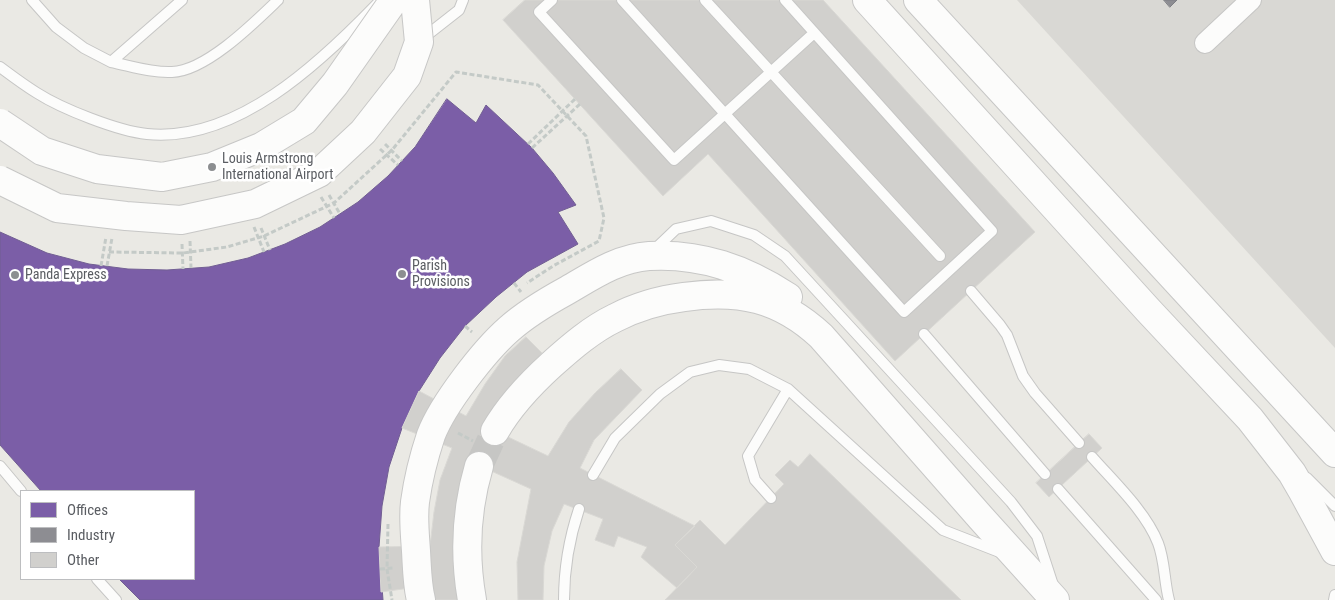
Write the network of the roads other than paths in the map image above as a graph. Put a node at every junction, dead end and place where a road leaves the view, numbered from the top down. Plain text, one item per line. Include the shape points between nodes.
1 (32, 0) edge
2 (182, 0) edge
3 (278, 0) edge
4 (380, 0) edge
5 (394, 0) edge
6 (415, 0) edge
7 (464, 0) edge
8 (552, 0) edge
9 (622, 0) edge
10 (705, 0) edge
11 (785, 0) edge
12 (867, 0) edge
13 (918, 0) edge
14 (1251, 0) edge
15 (814, 33) junction
16 (419, 42) junction
17 (1205, 43) dead end
18 (111, 62) junction
19 (0, 67) edge
20 (771, 72) junction
21 (725, 114) junction
22 (0, 123) edge
23 (0, 180) edge
24 (647, 256) junction
25 (940, 256) dead end
26 (972, 291) dead end
27 (924, 334) dead end
28 (868, 388) junction
29 (788, 389) junction
30 (495, 431) tunnel mouth
31 (1264, 436) junction
32 (1079, 443) dead end
33 (1335, 453) edge
34 (1092, 457) dead end
35 (0, 466) edge
36 (479, 466) tunnel mouth
37 (592, 474) dead end
38 (1045, 474) dead end
39 (1058, 489) dead end
40 (20, 490) edge
41 (771, 498) dead end
42 (1335, 506) edge
43 (579, 509) dead end
44 (1334, 552) edge
45 (1020, 560) junction
46 (98, 580) edge
47 (1335, 595) edge
48 (116, 600) edge
49 (421, 600) edge
50 (472, 600) edge
51 (564, 600) edge
52 (1057, 600) edge
53 (1156, 600) edge
54 (1169, 600) edge
55 (1334, 600) edge

1 - 18 lane via 56,27 84,48
2 - 18 lane
3 - 18 lane via 233,40 192,68 173,72
4 - 19 lane via 294,82 257,106 228,121 172,134 121,129 79,114 38,94
5 - 22 main road, bridge via 335,84 304,121 261,147 212,167 162,177 97,169 42,151
6 - 16 main road, bridge
7 - 16 lane via 459,10
8 - 21 lane via 539,12 674,160
9 - 21 lane
10 - 20 lane
11 - 15 lane
12 - 31 main road
13 - 33 main road
14 - 17 street
15 - 20 lane
15 - 21 lane via 992,231 904,312
16 - 23 main road, bridge via 407,76 363,132 320,173 255,204 181,220 126,216 57,208
20 - 21 lane
20 - 25 lane
24 - 28 main road via 701,258 770,285 814,321
24 - 49 main road via 609,266 529,314 491,347 454,396 432,434 414,504
24 - 52 lane via 676,229 711,221 754,235 786,256 1010,502 1037,536
26 - 32 lane via 1007,335 1023,376
27 - 38 lane
28 - 30 main road via 821,336 792,314 750,297 704,294 660,300 615,318 585,336 531,383
28 - 45 main road
29 - 37 lane via 749,369 719,365 690,372 660,394 615,438
29 - 41 lane via 748,456 755,480
29 - 45 lane via 943,530
31 - 42 lane
31 - 44 main road via 1304,492
34 - 54 lane via 1152,530 1162,556
35 - 40 lane
36 - 50 main road via 467,530
39 - 53 lane
43 - 51 lane via 571,532
45 - 52 main road
46 - 48 lane
47 - 55 lane

